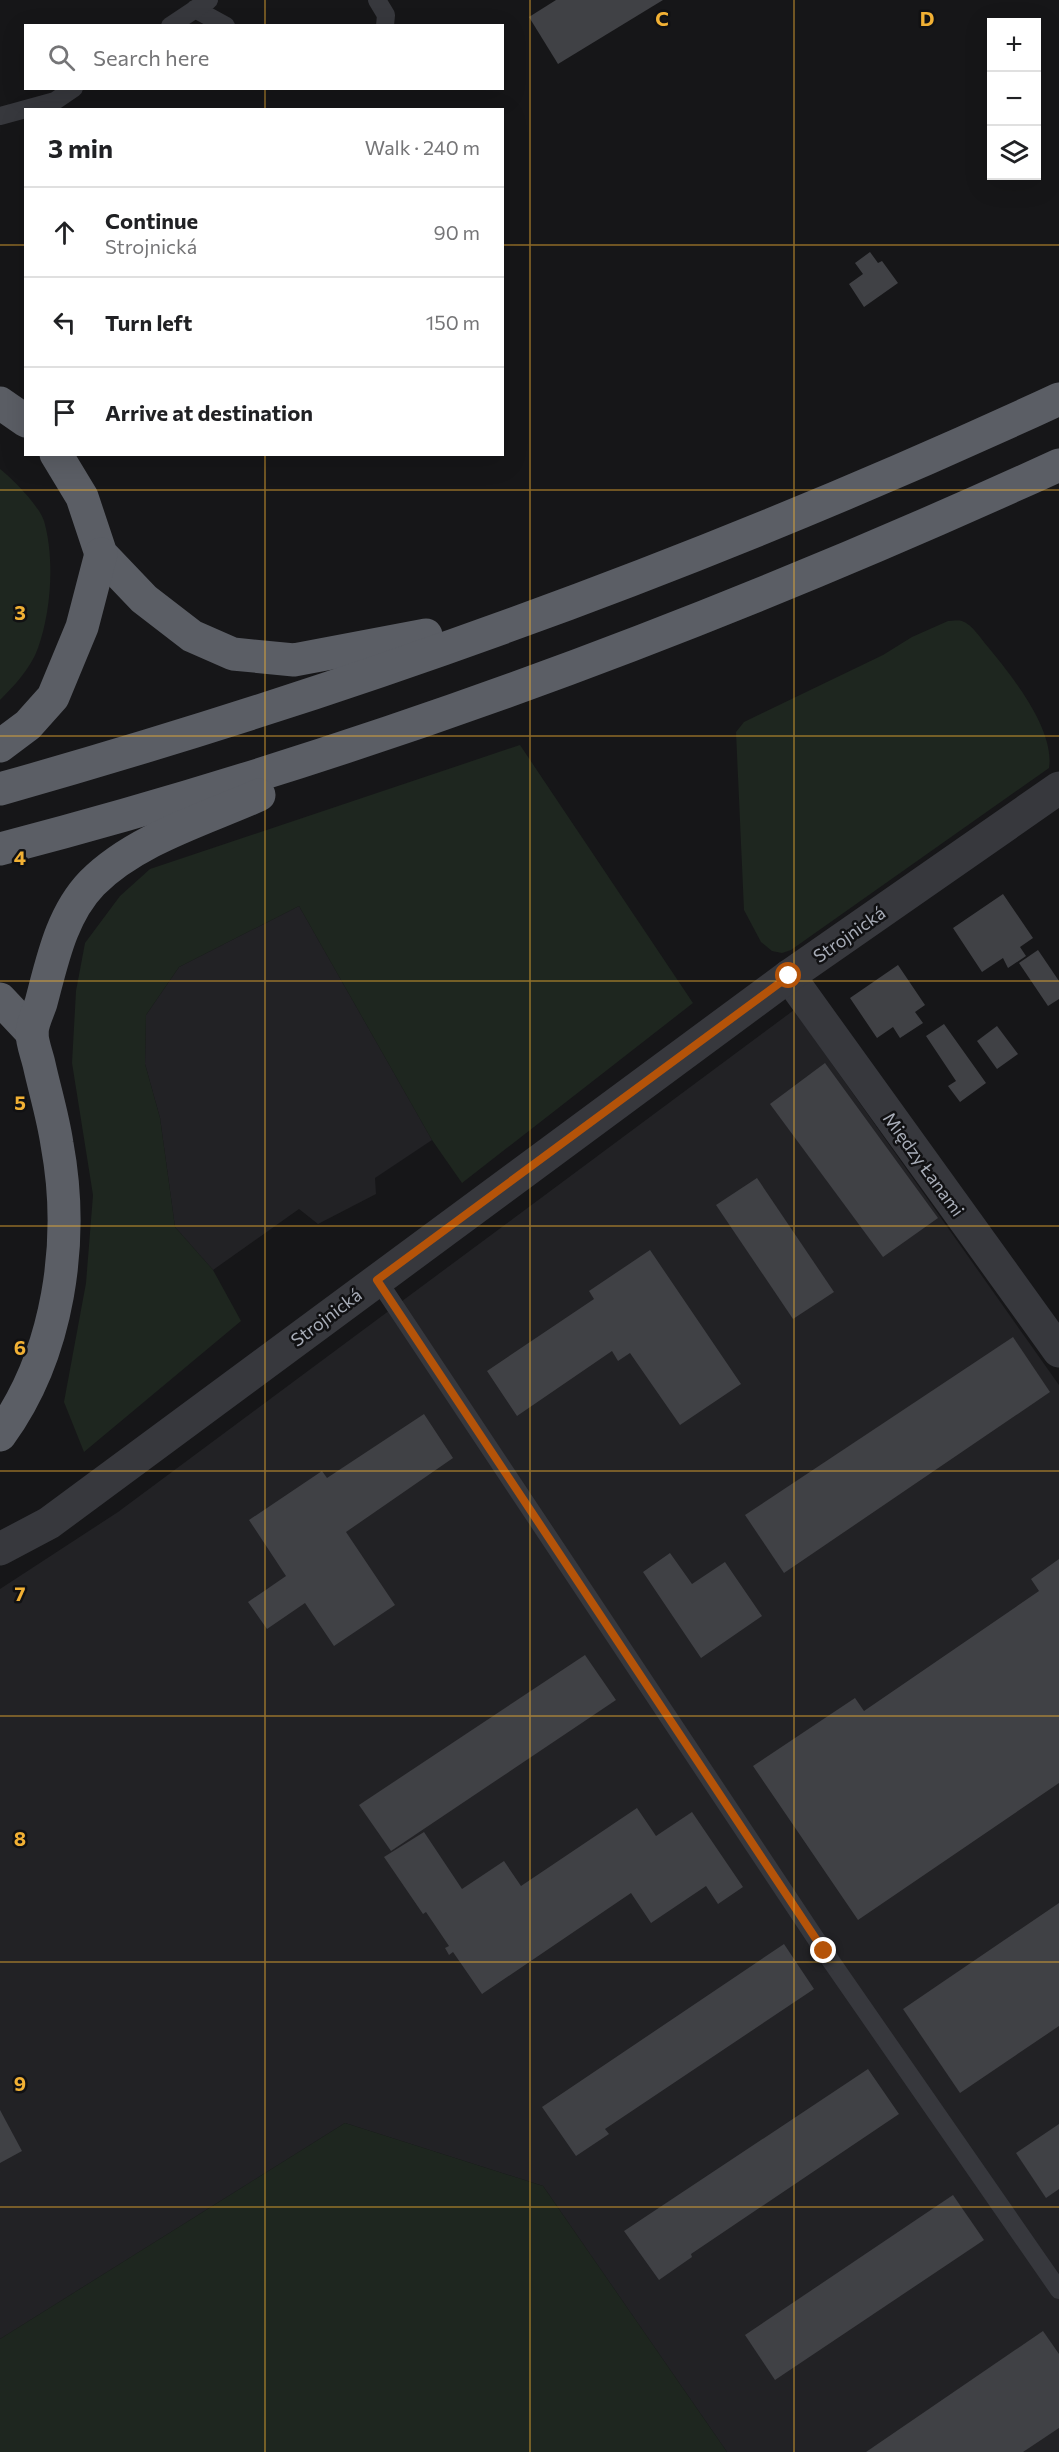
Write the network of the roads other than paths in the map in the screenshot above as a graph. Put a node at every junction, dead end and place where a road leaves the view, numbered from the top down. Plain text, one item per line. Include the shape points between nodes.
1 (377, 0) edge
2 (202, 4) edge
3 (173, 24) edge
4 (224, 24) edge
5 (385, 24) edge
6 (71, 90) edge
7 (29, 108) edge
8 (24, 109) edge
9 (0, 116) edge
10 (1059, 399) edge
11 (0, 403) edge
12 (24, 420) edge
13 (57, 456) edge
14 (1059, 465) edge
15 (101, 554) junction
16 (554, 609) junction
17 (437, 718) junction
18 (0, 746) edge
19 (1059, 788) edge
20 (0, 789) edge
21 (0, 849) edge
22 (789, 976) junction
23 (0, 999) edge
24 (32, 1033) junction
25 (377, 1280) junction
26 (1059, 1351) edge
27 (0, 1435) edge
28 (0, 1549) edge
29 (1059, 2290) edge

1 - 5 lane via 386,15
2 - 3 lane
2 - 4 lane
6 - 7 lane via 55,101
8 - 9 lane
10 - 16 highway via 777,521
11 - 12 highway
13 - 15 highway via 82,496
14 - 17 highway via 794,582
15 - 16 highway via 166,618 218,648 254,658 317,658
15 - 18 highway via 82,627 53,697 28,725
16 - 20 highway via 156,744
17 - 21 highway via 256,778
17 - 24 highway via 142,846 115,863 91,884 71,911
19 - 22 street, Strojnická
22 - 25 street, Strojnická
22 - 26 street, Między Łanami
23 - 24 highway
24 - 27 highway via 57,1144 65,1201 63,1259 53,1314 36,1368 25,1395
25 - 28 street, Strojnická via 49,1523
25 - 29 lane via 824,1951

